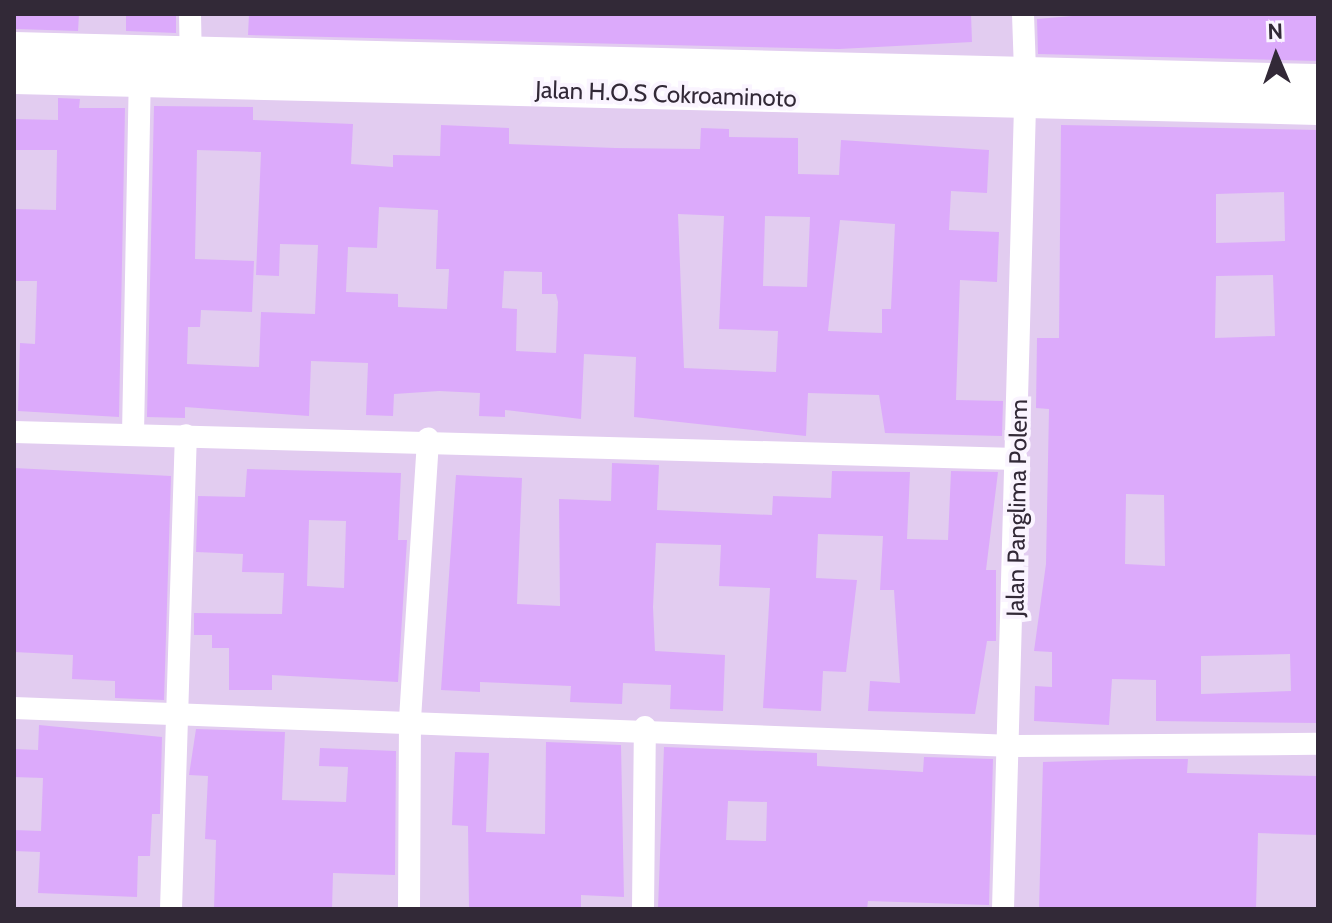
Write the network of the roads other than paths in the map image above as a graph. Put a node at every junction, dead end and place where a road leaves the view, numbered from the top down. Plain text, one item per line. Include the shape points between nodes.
1 (190, 14) edge
2 (1023, 14) edge
3 (14, 48) edge
4 (191, 66) junction
5 (1025, 72) junction
6 (14, 78) edge
7 (680, 78) junction
8 (1318, 80) edge
9 (140, 81) junction
10 (1025, 108) junction
11 (1318, 109) edge
12 (14, 432) edge
13 (133, 434) junction
14 (186, 435) junction
15 (428, 439) junction
16 (1017, 459) junction
17 (14, 708) edge
18 (176, 713) junction
19 (410, 719) junction
20 (645, 727) junction
21 (1318, 744) edge
22 (1013, 746) junction
23 (171, 909) edge
24 (409, 909) edge
25 (643, 909) edge
26 (1003, 909) edge

1 - 4 street
2 - 5 street
3 - 4 main road, Jalan H.O.S Cokroaminoto
4 - 7 main road, Jalan H.O.S Cokroaminoto
4 - 9 main road, Jalan H.O.S Cokroaminoto
5 - 7 main road, Jalan H.O.S Cokroaminoto
5 - 8 main road, Jalan H.O.S Cokroaminoto
6 - 9 main road, Jalan H.O.S Cokroaminoto
7 - 10 main road, Jalan H.O.S Cokroaminoto
9 - 13 street
10 - 11 main road, Jalan H.O.S Cokroaminoto
10 - 16 street, Jalan Panglima Polem
12 - 13 street
13 - 14 street
14 - 15 street
14 - 18 street
15 - 16 street
15 - 19 street
16 - 22 street, Jalan Panglima Polem
17 - 18 street
18 - 19 street
18 - 23 street
19 - 20 street
19 - 24 street
20 - 22 street
20 - 25 street
21 - 22 street
22 - 26 street, Jalan Panglima Polem

